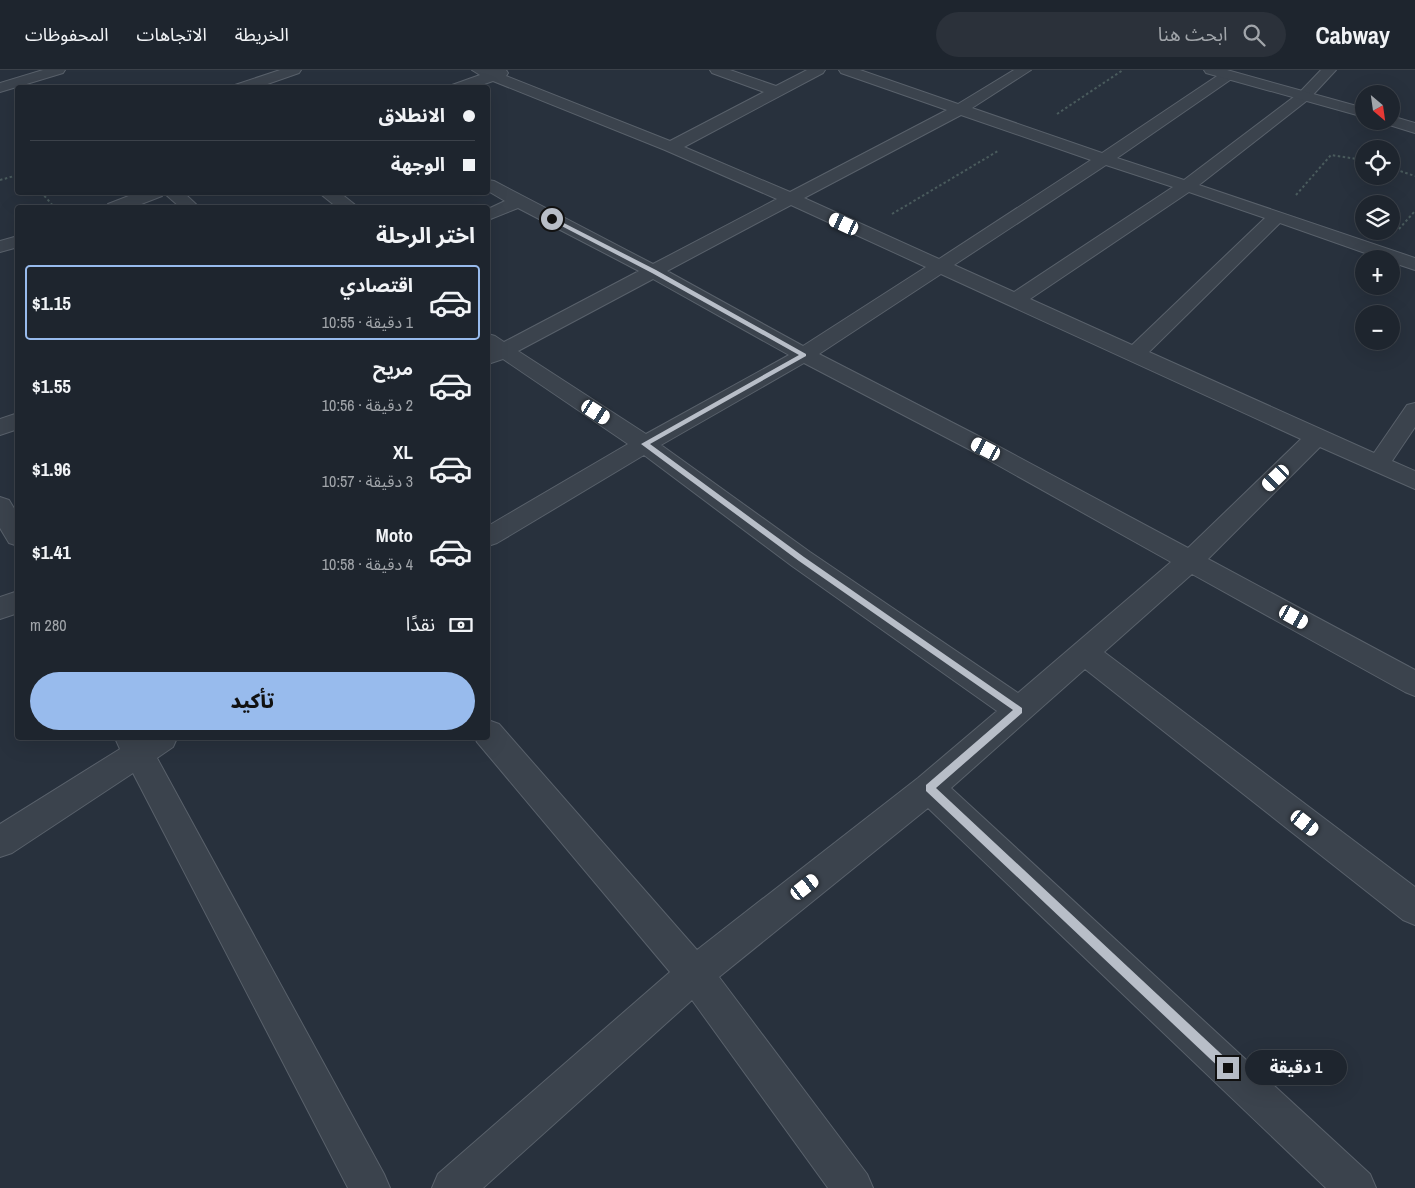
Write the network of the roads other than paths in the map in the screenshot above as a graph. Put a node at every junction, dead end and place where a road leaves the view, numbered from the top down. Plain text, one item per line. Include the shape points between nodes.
1 (58, 70) edge
2 (510, 70) edge
3 (717, 70) edge
4 (818, 70) edge
5 (846, 70) edge
6 (1024, 70) edge
7 (1211, 70) edge
8 (1329, 70) edge
9 (269, 73) edge
10 (485, 73) edge
11 (1228, 74) junction
12 (292, 77) edge
13 (246, 85) edge
14 (463, 85) edge
15 (0, 88) edge
16 (777, 92) junction
17 (1304, 96) junction
18 (960, 108) junction
19 (1355, 110) edge
20 (1400, 124) edge
21 (1415, 128) edge
22 (671, 147) junction
23 (1104, 159) junction
24 (490, 186) edge
25 (1187, 186) junction
26 (148, 195) edge
27 (176, 195) edge
28 (330, 195) edge
29 (791, 199) junction
30 (518, 201) junction
31 (122, 205) edge
32 (188, 205) edge
33 (346, 205) edge
34 (490, 214) edge
35 (1277, 216) junction
36 (15, 242) edge
37 (0, 247) edge
38 (1415, 264) edge
39 (937, 266) junction
40 (654, 272) junction
41 (1014, 301) junction
42 (493, 350) edge
43 (1134, 354) junction
44 (804, 355) junction
45 (1415, 410) edge
46 (15, 421) edge
47 (0, 428) edge
48 (1318, 436) junction
49 (645, 444) junction
50 (1378, 464) junction
51 (1415, 481) edge
52 (0, 506) edge
53 (15, 532) edge
54 (490, 535) edge
55 (1191, 560) junction
56 (15, 602) edge
57 (0, 609) edge
58 (1085, 653) junction
59 (1415, 684) edge
60 (1019, 710) junction
61 (490, 735) edge
62 (144, 742) edge
63 (930, 788) junction
64 (0, 842) edge
65 (1415, 908) edge
66 (695, 974) junction
67 (370, 1188) edge
68 (452, 1188) edge
69 (853, 1188) edge
70 (1356, 1188) edge

1 - 15 street
2 - 10 street
3 - 16 street
4 - 16 street
5 - 18 street
6 - 18 street
7 - 11 street
8 - 17 street
9 - 12 street
9 - 13 street
10 - 14 street
10 - 22 street
11 - 17 street
11 - 23 street
16 - 22 street
17 - 19 street
17 - 25 street
18 - 23 street
18 - 29 street
20 - 21 street
22 - 29 street
23 - 25 street
23 - 39 street
24 - 30 street
25 - 35 street
25 - 41 street
26 - 31 street
27 - 32 street
28 - 33 street
29 - 39 street
29 - 40 street
30 - 34 street
30 - 40 street
35 - 38 street
35 - 43 street
36 - 37 street
39 - 41 street
39 - 44 street
40 - 42 street
40 - 44 street
41 - 43 street
42 - 49 street
43 - 48 street
44 - 49 street
44 - 55 street
45 - 50 street
46 - 47 street
48 - 50 street
48 - 55 street
49 - 54 street
49 - 60 street via 801,559
50 - 51 street
52 - 53 street
55 - 58 street
55 - 59 street
56 - 57 street
58 - 60 street
58 - 65 street
60 - 63 street
61 - 66 street
62 - 64 street
62 - 67 street
63 - 66 street
63 - 70 street
66 - 68 street
66 - 69 street

